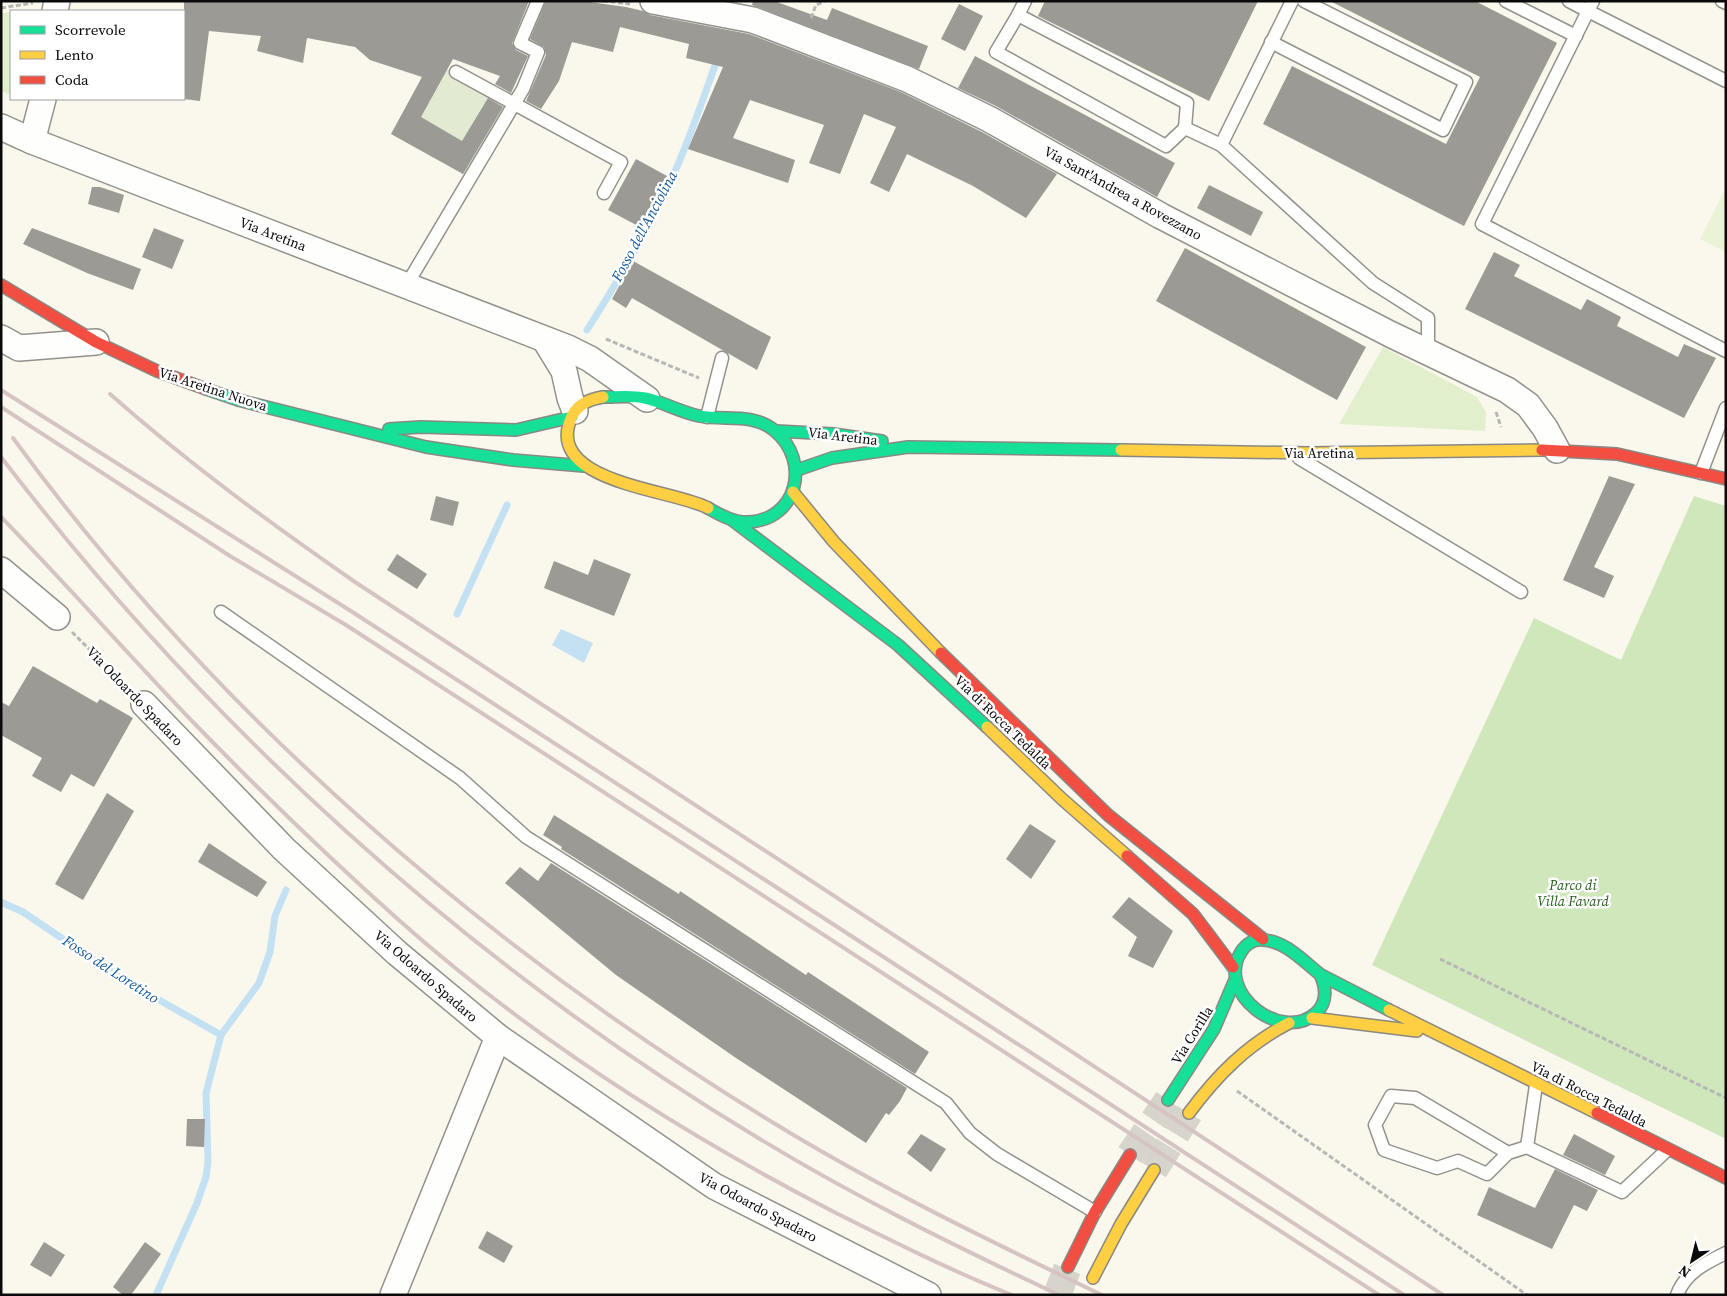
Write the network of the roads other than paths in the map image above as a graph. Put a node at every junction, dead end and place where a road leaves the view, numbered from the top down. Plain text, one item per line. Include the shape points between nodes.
1 (538, 1) edge
2 (1025, 1) edge
3 (1292, 1) edge
4 (1304, 1) edge
5 (1506, 1) edge
6 (1569, 1) edge
7 (645, 3) edge
8 (1590, 6) edge
9 (1018, 15) junction
10 (1576, 36) junction
11 (1271, 42) junction
12 (456, 72) dead end
13 (1726, 81) edge
14 (43, 100) edge
15 (515, 104) junction
16 (1, 127) edge
17 (1185, 128) junction
18 (32, 141) junction
19 (1221, 145) junction
20 (604, 193) dead end
21 (1, 285) edge
22 (406, 286) junction
23 (1, 338) edge
24 (545, 340) junction
25 (96, 342) junction
26 (1726, 350) edge
27 (1428, 351) junction
28 (722, 358) dead end
29 (647, 399) junction
30 (1726, 408) edge
31 (574, 414) junction
32 (707, 417) junction
33 (365, 430) junction
34 (777, 431) junction
35 (908, 447) junction
36 (1557, 450) junction
37 (1293, 453) junction
38 (584, 466) junction
39 (797, 470) junction
40 (1701, 473) junction
41 (1726, 479) edge
42 (793, 492) junction
43 (732, 520) junction
44 (1, 570) edge
45 (1521, 592) dead end
46 (221, 612) dead end
47 (57, 617) road end
48 (144, 704) road end
49 (1263, 939) junction
50 (1233, 967) junction
51 (1320, 974) junction
52 (1234, 982) junction
53 (1312, 1018) junction
54 (1288, 1023) junction
55 (1440, 1034) junction
56 (498, 1037) junction
57 (1536, 1085) junction
58 (1168, 1100) tunnel mouth
59 (1189, 1113) tunnel mouth
60 (1527, 1147) junction
61 (1667, 1150) junction
62 (1508, 1153) junction
63 (1130, 1155) tunnel mouth
64 (1154, 1170) tunnel mouth
65 (1726, 1178) edge
66 (1095, 1212) junction
67 (1726, 1254) edge
68 (1068, 1268) tunnel mouth
69 (1092, 1278) dead end
70 (925, 1293) edge
71 (393, 1295) edge
72 (1677, 1295) edge

1 - 15 lane via 520,43 538,52
2 - 9 lane
3 - 11 lane
4 - 11 lane via 1466,82 1443,130
5 - 10 lane
6 - 8 lane
7 - 27 street, Via Sant'Andrea a Rovezzano via 754,20 907,79 989,119 1161,216
8 - 10 lane
8 - 13 lane
9 - 17 lane via 1187,102
9 - 17 lane via 996,52 1166,146
10 - 26 lane via 1482,224
11 - 19 lane
12 - 15 lane
14 - 18 street
15 - 20 lane via 621,162
15 - 22 lane
16 - 18 street, Via Aretina
17 - 19 lane
18 - 22 street, Via Aretina
19 - 27 lane via 1373,283 1428,318
21 - 25 street, Via Aretina Nuova
22 - 24 street, Via Aretina
23 - 25 street, Via Aretina Nuova via 19,348
24 - 29 street, Via Aretina via 590,359
24 - 31 street via 564,371
25 - 33 street, Via Aretina Nuova via 157,371 238,400
27 - 36 street, Via Sant'Andrea a Rovezzano via 1517,396 1537,416
28 - 32 lane
29 - 31 street, Via Aretina Nuova via 602,397 588,400
29 - 32 street, Via Aretina Nuova
30 - 40 lane
31 - 33 street, Via Aretina Nuova via 516,430 421,427
31 - 38 street via 568,430 568,442 572,454
32 - 34 street, Via Aretina Nuova via 755,419
33 - 38 street, Via Aretina Nuova via 400,441 471,454
34 - 35 street, Via Aretina via 833,434
34 - 39 street via 791,450
35 - 37 street, Via Aretina
35 - 39 street, Via Aretina via 832,458
36 - 37 street, Via Aretina
36 - 40 street, Via Aretina via 1617,454
37 - 45 lane
38 - 43 street, Via di Rocca Tedalda via 616,480 699,502
39 - 42 street
40 - 41 street, Via Aretina
42 - 43 street via 782,508 771,516 748,522
42 - 49 street, Via di Rocca Tedalda via 834,542 961,673 1101,808
43 - 50 street, Via di Rocca Tedalda via 932,674 1062,799 1179,901
44 - 47 street
46 - 66 lane via 460,778 526,836 946,1103 970,1133 997,1154
48 - 56 street, Via Odoardo Spadaro via 284,850 397,953
49 - 50 street via 1253,940 1242,948
49 - 51 street, Via di Rocca Tedalda via 1290,950
50 - 52 street
51 - 53 street via 1326,995
51 - 55 street, Via di Rocca Tedalda
52 - 54 street via 1256,1010 1276,1021
52 - 58 street, Via Corilla via 1216,1029
53 - 54 street, Via di Rocca Tedalda
53 - 55 street, Via di Rocca Tedalda
54 - 59 street via 1248,1048 1215,1077
55 - 57 street, Via di Rocca Tedalda
56 - 70 street, Via Odoardo Spadaro via 714,1186
56 - 71 street
57 - 60 lane
57 - 61 street, Via di Rocca Tedalda
60 - 61 lane via 1622,1192
60 - 62 lane
61 - 65 street, Via di Rocca Tedalda
62 - 62 lane via 1415,1098 1391,1096 1375,1126 1384,1150 1437,1168 1458,1161 1487,1174
63 - 66 street
64 - 69 street via 1120,1224
66 - 68 street
67 - 72 lane via 1702,1265 1682,1282

